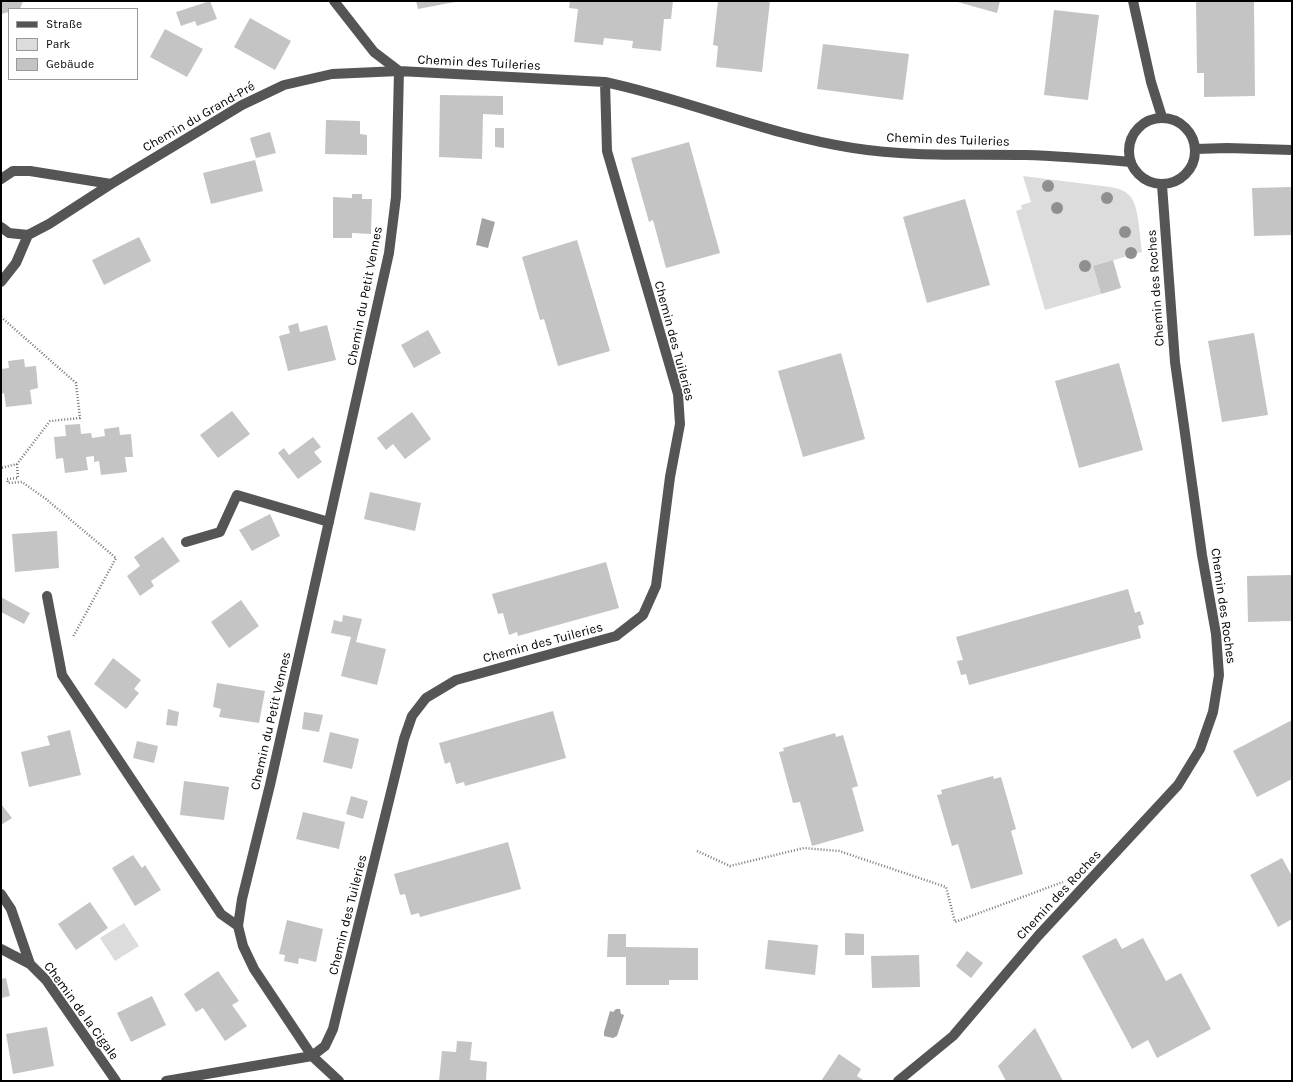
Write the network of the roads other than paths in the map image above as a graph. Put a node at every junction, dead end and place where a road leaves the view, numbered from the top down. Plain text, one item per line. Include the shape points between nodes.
1 (334, 1) edge
2 (1133, 1) edge
3 (399, 71) junction
4 (605, 82) junction
5 (1162, 117) junction
6 (1196, 149) junction
7 (1292, 150) edge
8 (1131, 162) junction
9 (1, 179) edge
10 (111, 184) junction
11 (1162, 185) junction
12 (1, 227) edge
13 (28, 235) junction
14 (1, 282) edge
15 (329, 522) junction
16 (186, 542) dead end
17 (47, 596) dead end
18 (1, 894) edge
19 (238, 926) junction
20 (1, 949) edge
21 (30, 964) junction
22 (312, 1056) junction
23 (116, 1081) edge
24 (166, 1081) edge
25 (339, 1081) edge
26 (898, 1081) edge

1 - 3 street via 374,52
2 - 5 street via 1151,82
3 - 4 street, Chemin des Tuileries
3 - 10 street, Chemin du Grand-Pré via 332,74 284,85 242,105
3 - 15 street, Chemin du Petit Vennes via 396,197 390,253
4 - 8 street, Chemin des Tuileries via 638,89 776,132 853,148 917,154 1026,155
4 - 22 street, Chemin des Tuileries via 607,151 678,394 680,424 670,477 656,586 643,615 616,636 456,680 426,698 412,716 334,1029 325,1046
5 - 6 street via 1182,123 1191,134
5 - 8 street via 1147,122 1135,132 1130,141
6 - 7 street
6 - 11 street via 1195,160 1183,178
8 - 11 street via 1143,179
9 - 10 street via 13,171 30,171
10 - 13 street, Chemin du Grand-Pré
11 - 26 street, Chemin des Roches via 1175,362 1202,555 1216,634 1219,675 1213,712 1200,749 1178,785 1038,936 953,1036
12 - 13 street via 9,233
13 - 14 street via 16,263
15 - 16 street via 237,495 220,532
15 - 19 street, Chemin du Petit Vennes via 242,899
17 - 19 street via 62,675 221,914
18 - 21 street via 11,909
19 - 22 street, Chemin du Petit Vennes via 242,946 254,969
20 - 21 street, Chemin de la Cigale
21 - 23 street, Chemin de la Cigale via 46,980
22 - 24 street
22 - 25 street, Chemin du Petit Vennes

